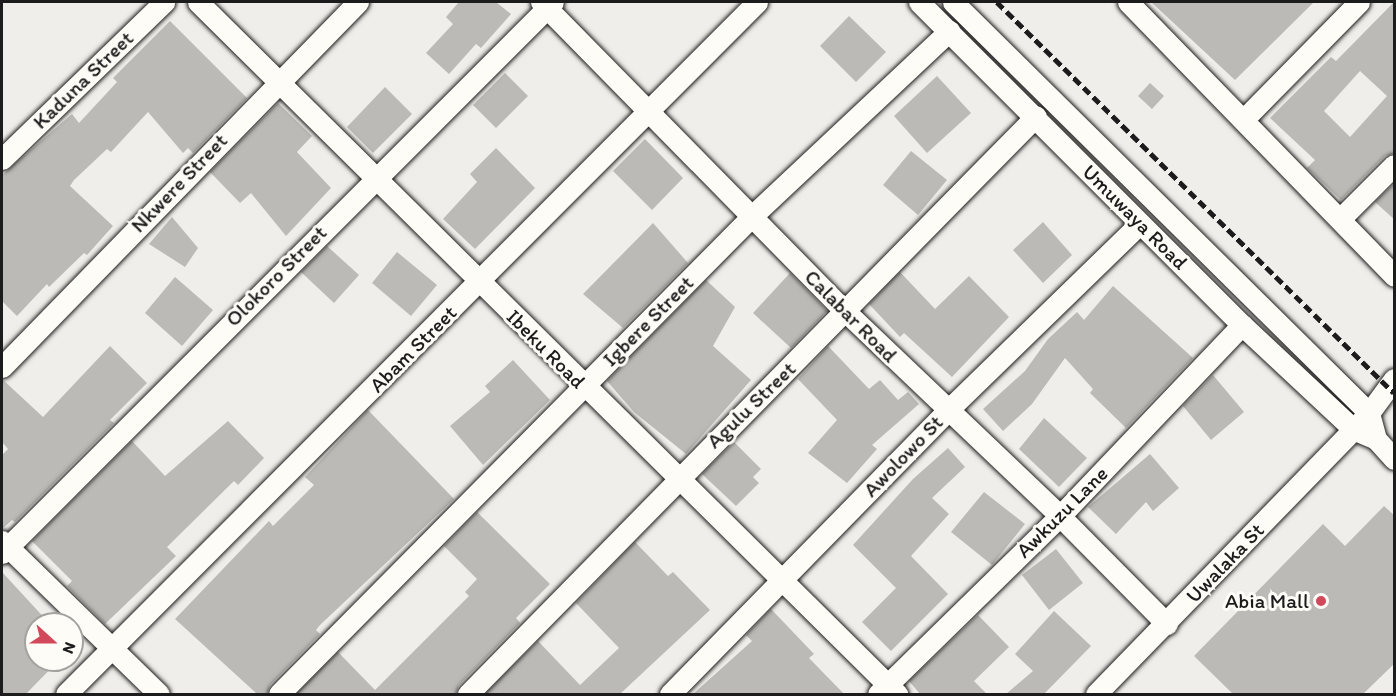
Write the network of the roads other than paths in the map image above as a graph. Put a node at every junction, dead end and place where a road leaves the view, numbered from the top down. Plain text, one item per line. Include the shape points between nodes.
1 (164, 2) edge
2 (198, 2) edge
3 (358, 2) edge
4 (757, 2) edge
5 (919, 2) edge
6 (953, 2) edge
7 (1359, 2) edge
8 (547, 3) edge
9 (1141, 6) edge
10 (949, 31) junction
11 (276, 82) junction
12 (648, 111) junction
13 (1036, 116) junction
14 (1244, 119) junction
15 (2, 159) edge
16 (1395, 165) edge
17 (374, 178) junction
18 (751, 217) junction
19 (1340, 219) junction
20 (1140, 223) junction
21 (1395, 276) edge
22 (480, 283) junction
23 (846, 312) junction
24 (1242, 325) junction
25 (2, 367) edge
26 (1395, 379) edge
27 (583, 386) junction
28 (947, 411) junction
29 (1369, 413) junction
30 (1353, 429) junction
31 (1376, 439) junction
32 (1395, 459) edge
33 (677, 477) junction
34 (1060, 516) junction
35 (4, 547) edge
36 (781, 580) junction
37 (1167, 624) junction
38 (112, 647) junction
39 (887, 691) edge
40 (66, 694) edge
41 (159, 694) edge
42 (279, 694) edge
43 (468, 694) edge
44 (670, 694) edge
45 (1096, 694) edge

1 - 15 street, Kaduna Street
2 - 11 street, Ibeku Road
3 - 11 street, Nkwere Street
4 - 12 street, Abam Street
5 - 10 street, Umuwaya Road
6 - 29 street, Umuwaya Road
7 - 14 street
8 - 12 street, Calabar Road
8 - 17 street, Olokoro Street
9 - 14 street
10 - 13 street, Umuwaya Road
10 - 18 street, Igbere Street
11 - 17 street, Ibeku Road
11 - 25 street, Nkwere Street
12 - 18 street, Calabar Road
12 - 22 street, Abam Street
13 - 20 street, Umuwaya Road
13 - 23 street, Agulu Street
14 - 19 street
16 - 19 street
17 - 22 street, Ibeku Road
17 - 35 street, Olokoro Street
18 - 23 street, Calabar Road
18 - 27 street, Igbere Street
19 - 21 street
20 - 24 street, Umuwaya Road
20 - 28 street, Awolowo St
22 - 27 street, Ibeku Road
22 - 38 street, Abam Street
23 - 28 street, Calabar Road
23 - 33 street, Agulu Street
24 - 30 street, Umuwaya Road
24 - 34 street, Awkuzu Lane
26 - 29 street, Uwalaka St
27 - 33 street, Ibeku Road
27 - 42 street, Igbere Street
28 - 34 street, Calabar Road
28 - 36 street, Awolowo St
29 - 30 street, Uwalaka St
29 - 31 street
30 - 31 street, Umuwaya Road
30 - 37 street, Uwalaka St
31 - 32 street
33 - 36 street, Ibeku Road
33 - 43 street, Agulu Street
34 - 37 street, Calabar Road
34 - 39 street, Awkuzu Lane
35 - 38 street
36 - 39 street, Ibeku Road
36 - 44 street, Awolowo St
37 - 45 street, Uwalaka St
38 - 40 street, Abam Street
38 - 41 street

